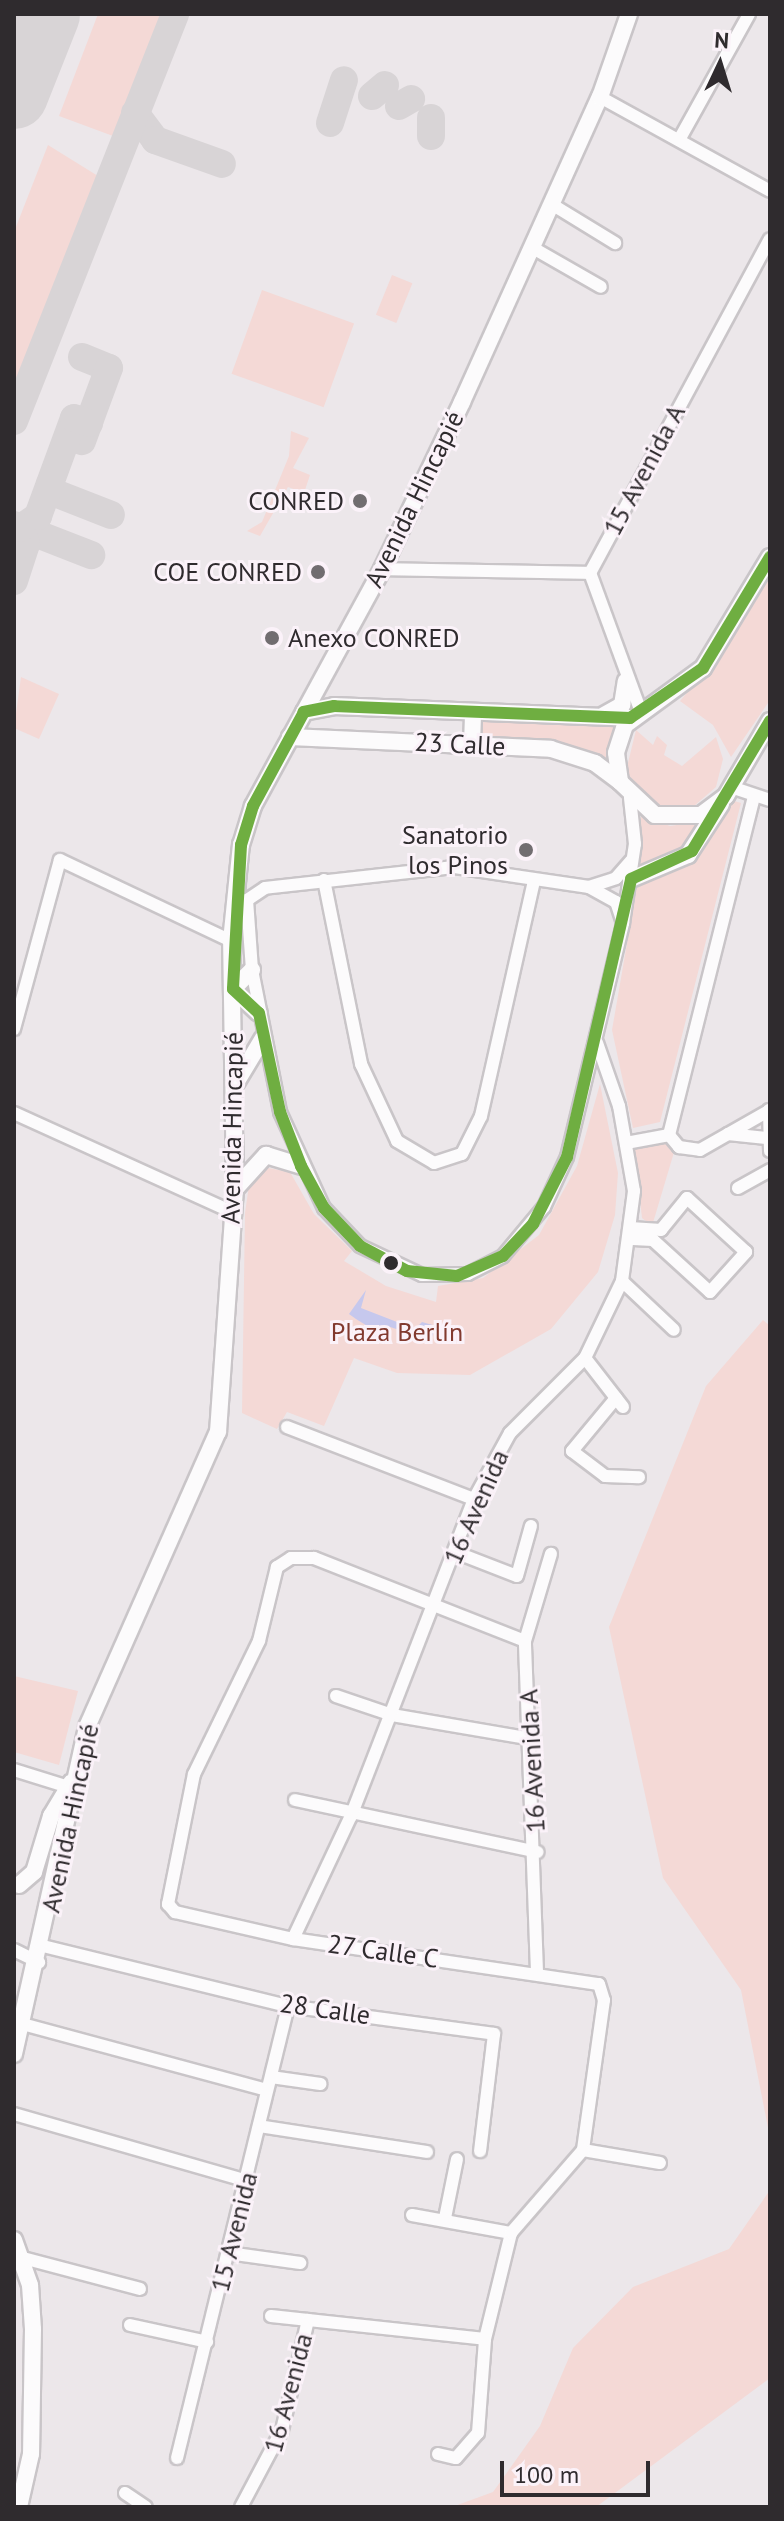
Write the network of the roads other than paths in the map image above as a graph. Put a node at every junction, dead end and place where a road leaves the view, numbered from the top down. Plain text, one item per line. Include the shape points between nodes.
1 (629, 14) edge
2 (749, 14) edge
3 (600, 97) junction
4 (679, 140) junction
5 (770, 191) edge
6 (553, 205) junction
7 (770, 239) edge
8 (615, 243) dead end
9 (533, 248) junction
10 (601, 287) dead end
11 (770, 557) edge
12 (382, 569) junction
13 (590, 573) junction
14 (320, 681) junction
15 (626, 681) junction
16 (334, 706) junction
17 (304, 712) junction
18 (473, 712) junction
19 (635, 715) junction
20 (597, 717) junction
21 (770, 721) edge
22 (290, 737) junction
23 (472, 744) junction
24 (620, 782) junction
25 (731, 788) junction
26 (751, 795) junction
27 (630, 798) junction
28 (770, 800) edge
29 (241, 845) junction
30 (633, 855) junction
31 (631, 879) junction
32 (324, 880) junction
33 (534, 880) junction
34 (589, 887) junction
35 (265, 888) junction
36 (623, 923) junction
37 (231, 941) junction
38 (252, 970) junction
39 (233, 989) junction
40 (259, 1013) junction
41 (14, 1029) edge
42 (263, 1038) junction
43 (597, 1043) junction
44 (236, 1083) junction
45 (770, 1110) edge
46 (14, 1113) edge
47 (728, 1134) junction
48 (669, 1135) junction
49 (626, 1143) junction
50 (767, 1145) edge
51 (301, 1166) junction
52 (770, 1170) edge
53 (738, 1188) dead end
54 (235, 1189) junction
55 (232, 1212) junction
56 (633, 1234) junction
57 (622, 1281) junction
58 (674, 1330) dead end
59 (585, 1358) junction
60 (287, 1427) dead end
61 (639, 1477) dead end
62 (474, 1499) junction
63 (531, 1526) dead end
64 (455, 1552) junction
65 (551, 1554) dead end
66 (434, 1606) junction
67 (525, 1641) junction
68 (336, 1696) dead end
69 (392, 1715) junction
70 (533, 1739) junction
71 (77, 1766) junction
72 (14, 1770) edge
73 (69, 1787) junction
74 (295, 1800) dead end
75 (351, 1816) junction
76 (537, 1852) junction
77 (16, 1884) edge
78 (53, 1896) junction
79 (293, 1939) junction
80 (14, 1950) edge
81 (41, 1954) junction
82 (537, 1972) junction
83 (288, 2006) junction
84 (18, 2023) edge
85 (14, 2054) edge
86 (271, 2077) junction
87 (321, 2084) dead end
88 (267, 2090) junction
89 (14, 2114) edge
90 (259, 2126) junction
91 (583, 2150) junction
92 (480, 2151) dead end
93 (427, 2152) dead end
94 (457, 2159) dead end
95 (660, 2163) dead end
96 (247, 2181) junction
97 (412, 2215) dead end
98 (445, 2218) junction
99 (511, 2233) junction
100 (14, 2240) edge
101 (228, 2253) junction
102 (23, 2258) junction
103 (300, 2263) dead end
104 (140, 2289) dead end
105 (271, 2316) dead end
106 (308, 2320) junction
107 (130, 2325) dead end
108 (485, 2339) junction
109 (207, 2342) junction
110 (438, 2454) dead end
111 (177, 2458) dead end
112 (125, 2493) dead end
113 (19, 2507) edge
114 (146, 2507) edge
115 (241, 2507) edge

1 - 3 main road, Avenida Hincapié
2 - 4 street
3 - 4 street
3 - 6 main road, Avenida Hincapié
4 - 5 street
6 - 8 street
6 - 9 main road, Avenida Hincapié
7 - 13 street, 15 Avenida A
9 - 10 street
9 - 12 main road, Avenida Hincapié
11 - 19 main road via 703,668
12 - 13 street
12 - 14 main road, Avenida Hincapié
13 - 15 street
14 - 16 main road
14 - 17 main road, Avenida Hincapié
15 - 19 street
15 - 20 main road via 622,705
16 - 17 main road, 23 Calle
16 - 18 main road, 23 Calle
17 - 22 main road, Avenida Hincapié
18 - 20 main road, 23 Calle
18 - 23 main road
19 - 20 main road, 23 Calle
19 - 24 main road via 617,745
21 - 25 main road
22 - 23 main road, 23 Calle
22 - 29 main road, Avenida Hincapié
23 - 24 main road, 23 Calle via 551,749 595,763
24 - 27 main road
25 - 26 street
25 - 27 main road via 686,819 655,815
25 - 31 main road via 692,851
26 - 28 street
26 - 48 street
27 - 30 street, 16 Avenida
29 - 35 street via 248,879
29 - 37 main road, Avenida Hincapié
30 - 31 street, 16 Avenida
30 - 34 street via 623,873
31 - 36 street, 16 Avenida
32 - 33 street via 437,867
32 - 33 street via 361,1064 397,1141 434,1163 462,1154 481,1116
32 - 35 street
33 - 34 street
34 - 36 street via 616,902
35 - 38 street, 16 Avenida via 247,900
36 - 43 street, 16 Avenida
37 - 39 main road, Avenida Hincapié
37 - 41 street via 60,860
38 - 39 main road
38 - 40 street, 16 Avenida
39 - 40 main road
39 - 44 main road, Avenida Hincapié
40 - 42 street, 16 Avenida
42 - 44 main road
42 - 51 street, 16 Avenida
43 - 49 street, 16 Avenida
43 - 51 street, 16 Avenida via 554,1191 519,1241 486,1266 440,1277 391,1265 360,1246 324,1208
44 - 54 main road, Avenida Hincapié
45 - 47 street
45 - 50 street
46 - 55 street
47 - 48 street via 694,1151
47 - 50 street
48 - 49 street
49 - 56 street, 16 Avenida
51 - 54 main road via 266,1155
52 - 53 street
54 - 55 main road, Avenida Hincapié
55 - 71 main road, Avenida Hincapié via 215,1448 102,1693
56 - 56 street via 653,1240 710,1292 746,1252 687,1198 661,1230
56 - 57 street, 16 Avenida
57 - 58 street
57 - 59 street, 16 Avenida
59 - 61 street via 619,1403 572,1451 605,1476
59 - 62 street, 16 Avenida via 510,1433
60 - 62 street
62 - 64 street, 16 Avenida
63 - 64 street via 517,1576
64 - 66 street, 16 Avenida
65 - 67 street, 16 Avenida A
66 - 67 street
66 - 69 street, 16 Avenida
66 - 79 street, 27 Calle C via 314,1558 291,1558 269,1579 259,1641 194,1774 168,1904 175,1912
67 - 70 street, 16 Avenida A
68 - 69 street
69 - 70 street
69 - 75 street, 16 Avenida
70 - 76 street, 16 Avenida A
71 - 73 main road
71 - 78 main road, Avenida Hincapié
72 - 73 street
73 - 77 main road via 51,1816 34,1872
74 - 75 street
75 - 76 street
75 - 79 street, 16 Avenida
76 - 82 street, 16 Avenida A
77 - 78 main road
78 - 81 main road, Avenida Hincapié
79 - 82 street, 27 Calle C
80 - 81 street, 28 Calle
81 - 83 street, 28 Calle
81 - 84 main road, Avenida Hincapié
82 - 91 street, 27 Calle C via 603,1988
83 - 86 street, 15 Avenida
83 - 92 street, 28 Calle via 494,2034
84 - 85 main road, Avenida Hincapié
84 - 88 street
86 - 87 street
86 - 88 street, 15 Avenida
88 - 90 street, 15 Avenida
89 - 96 street
90 - 93 street
90 - 96 street, 15 Avenida
91 - 95 street
91 - 99 street
94 - 98 street
96 - 101 street, 15 Avenida
97 - 98 street
98 - 99 street
99 - 108 street
100 - 102 main road
101 - 103 street
101 - 109 street, 15 Avenida
102 - 104 street
102 - 113 main road via 34,2383 31,2454
105 - 106 street
106 - 108 street
106 - 115 street, 16 Avenida via 282,2430
107 - 109 street
108 - 110 street via 478,2433 456,2458
109 - 111 street, 15 Avenida
112 - 114 street

